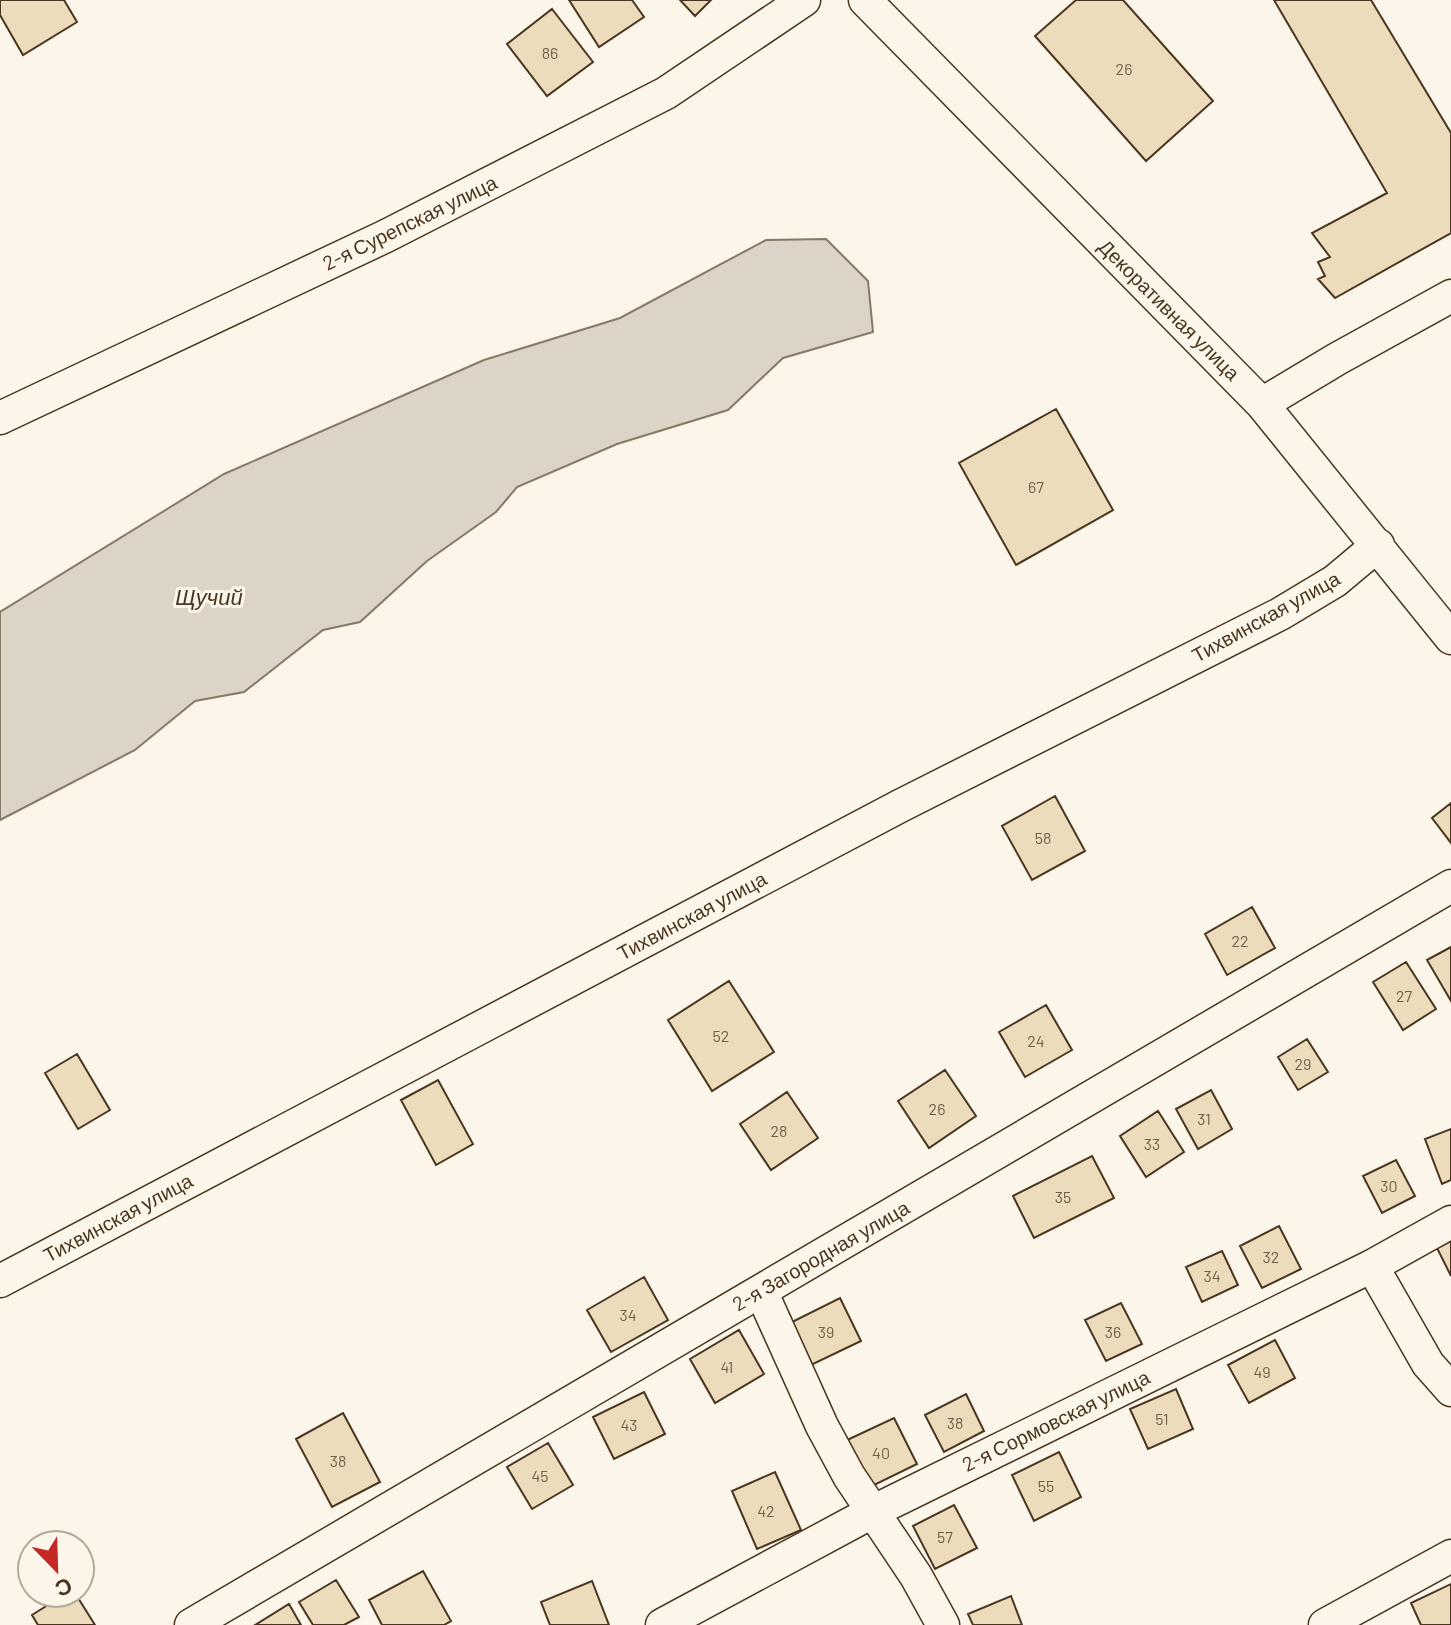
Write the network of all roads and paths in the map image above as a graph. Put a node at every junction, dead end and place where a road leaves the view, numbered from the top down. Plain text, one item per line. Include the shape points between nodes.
1 (804, 0) edge
2 (865, 0) edge
3 (1451, 296) edge
4 (1262, 404) junction
5 (0, 418) edge
6 (1378, 545) junction
7 (1451, 638) edge
8 (1451, 886) edge
9 (1451, 1222) edge
10 (1372, 1266) junction
11 (0, 1281) edge
12 (761, 1291) junction
13 (1451, 1390) edge
14 (874, 1511) junction
15 (1451, 1556) edge
16 (191, 1625) edge
17 (662, 1625) edge
18 (943, 1625) edge
19 (1325, 1625) edge

1 - 5 street, 2-я Сурепская улица via 666,93 386,236
2 - 4 street, Декоративная улица
3 - 4 street
4 - 6 street, Декоративная улица
6 - 7 street, Декоративная улица
6 - 11 street, Тихвинская улица via 1335,581 1280,614 900,806
8 - 12 street, 2-я Загородная улица
9 - 10 street, 2-я Сормовская улица
10 - 13 street via 1428,1364
10 - 14 street, 2-я Сормовская улица
12 - 14 street via 822,1426
12 - 16 street, 2-я Загородная улица
14 - 17 street, 2-я Сормовская улица
14 - 18 street
15 - 19 street

